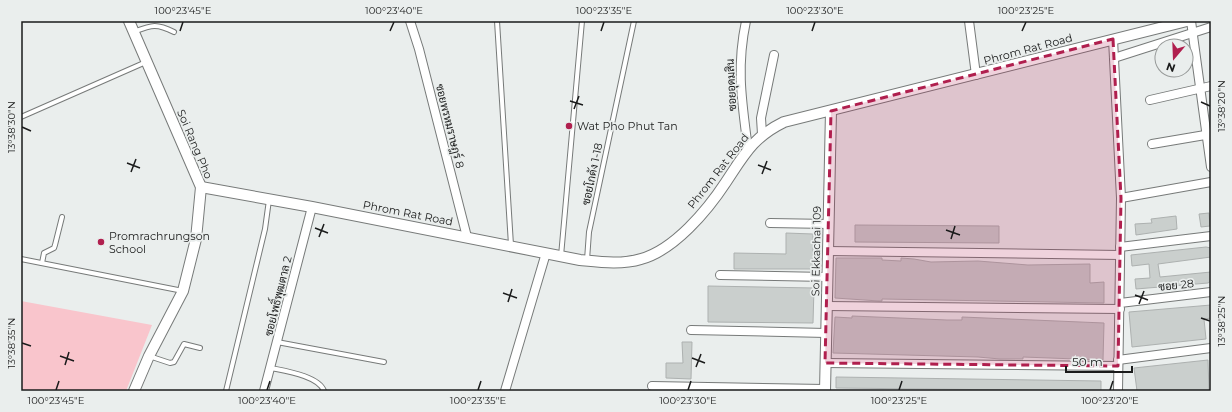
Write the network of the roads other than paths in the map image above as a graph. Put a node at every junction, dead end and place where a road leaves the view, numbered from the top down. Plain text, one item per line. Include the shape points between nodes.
1 (129, 21) edge
2 (410, 21) edge
3 (497, 21) edge
4 (582, 21) edge
5 (634, 21) edge
6 (746, 21) edge
7 (969, 21) edge
8 (1185, 21) edge
9 (1159, 24) edge
10 (1211, 27) edge
11 (133, 32) junction
12 (174, 32) dead end
13 (1193, 33) junction
14 (1113, 39) junction
15 (774, 55) dead end
16 (1114, 58) junction
17 (147, 62) junction
18 (976, 75) junction
19 (1211, 86) edge
20 (1201, 88) junction
21 (1150, 100) dead end
22 (831, 111) junction
23 (21, 117) edge
24 (762, 134) junction
25 (1209, 134) edge
26 (1152, 144) dead end
27 (748, 149) junction
28 (1211, 167) edge
29 (1211, 182) edge
30 (201, 187) junction
31 (1121, 198) junction
32 (270, 199) junction
33 (312, 207) junction
34 (62, 217) dead end
35 (770, 223) dead end
36 (828, 224) junction
37 (1211, 236) edge
38 (467, 237) junction
39 (511, 246) junction
40 (828, 251) junction
41 (1120, 251) junction
42 (546, 253) junction
43 (561, 256) junction
44 (21, 259) edge
45 (587, 261) junction
46 (42, 263) junction
47 (720, 275) dead end
48 (827, 277) junction
49 (183, 291) junction
50 (1211, 292) edge
51 (827, 306) junction
52 (1120, 306) junction
53 (691, 330) dead end
54 (826, 333) junction
55 (278, 342) junction
56 (200, 348) dead end
57 (1211, 348) edge
58 (148, 356) junction
59 (384, 362) dead end
60 (825, 363) junction
61 (1118, 363) junction
62 (271, 368) junction
63 (652, 386) dead end
64 (825, 390) edge
65 (134, 391) edge
66 (226, 391) edge
67 (264, 391) edge
68 (324, 391) edge
69 (505, 391) edge
70 (1118, 391) edge

1 - 11 street, Soi Rang Pho
2 - 38 street, ซอยพรหมราษฎร์ 8
3 - 39 lane
4 - 43 lane
5 - 45 lane, ซอยโกดัง 1-18 via 589,232
6 - 27 street, ซอยอุดมสิน via 740,56 740,90
7 - 18 street
8 - 9 street, Phrom Rat Road
8 - 13 street
9 - 14 street, Phrom Rat Road
10 - 13 street
11 - 12 lane via 153,25
11 - 17 street, Soi Rang Pho
13 - 16 street
13 - 20 street
14 - 16 street
14 - 18 street, Phrom Rat Road
15 - 24 street via 761,118
16 - 31 street
17 - 23 lane
17 - 30 street, Soi Rang Pho
18 - 22 street, Phrom Rat Road
19 - 20 street
20 - 21 street
20 - 25 street
22 - 24 street, Phrom Rat Road via 784,122
22 - 36 street, Soi Ekkachai 109
24 - 27 street, Phrom Rat Road
25 - 26 street
25 - 28 street
27 - 45 street, Phrom Rat Road via 718,194 668,246 640,260
29 - 31 street
30 - 32 street, Phrom Rat Road
30 - 49 street, Soi Rang Pho via 196,239
31 - 41 street
32 - 33 street, Phrom Rat Road
32 - 66 lane via 262,245
33 - 38 street, Phrom Rat Road
33 - 55 street, ซอยโพธิ์พุฒตาล 2
34 - 46 lane via 56,245 44,253
35 - 36 street
36 - 40 street, Soi Ekkachai 109
37 - 41 street
38 - 39 street, Phrom Rat Road
39 - 42 street, Phrom Rat Road
40 - 41 street
40 - 48 street, Soi Ekkachai 109
41 - 52 street
42 - 43 street, Phrom Rat Road
42 - 69 street
43 - 45 street, Phrom Rat Road
44 - 46 lane
46 - 49 lane
47 - 48 street
48 - 51 street, Soi Ekkachai 109
49 - 58 street, Soi Rang Pho
50 - 52 street, ซอย 28
51 - 52 street, ซอย 28
51 - 54 street, Soi Ekkachai 109
52 - 61 street
53 - 54 street
54 - 60 street, Soi Ekkachai 109
55 - 59 lane
55 - 62 street, ซอยโพธิ์พุฒตาล 2
56 - 58 lane via 184,344 174,362 170,363
57 - 61 street
58 - 65 street, Soi Rang Pho
60 - 61 street
60 - 64 street, Soi Ekkachai 109
61 - 70 street
62 - 67 street, ซอยโพธิ์พุฒตาล 2
62 - 68 lane via 313,380 320,384
63 - 64 street

